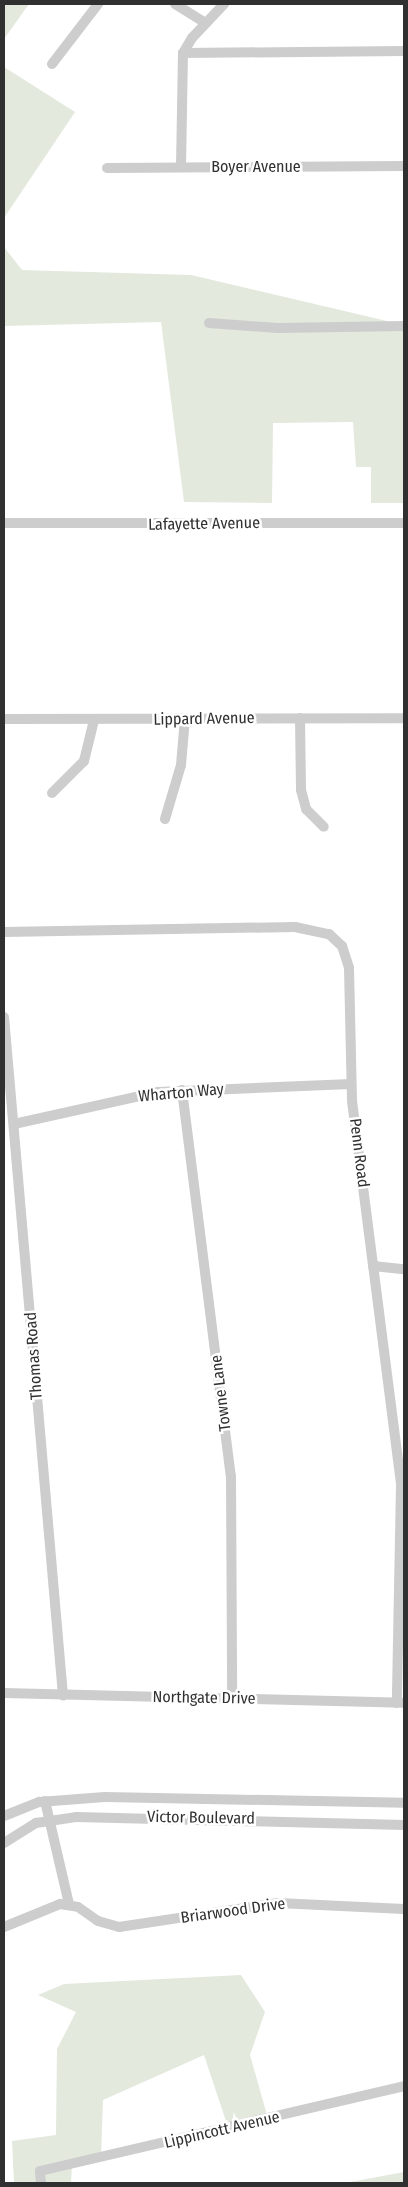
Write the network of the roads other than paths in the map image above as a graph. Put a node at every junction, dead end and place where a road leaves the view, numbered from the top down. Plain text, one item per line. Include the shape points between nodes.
1 (98, 4) edge
2 (175, 4) edge
3 (224, 4) edge
4 (205, 23) junction
5 (404, 51) edge
6 (183, 52) junction
7 (52, 64) dead end
8 (404, 166) edge
9 (181, 167) junction
10 (107, 168) dead end
11 (209, 323) dead end
12 (404, 326) edge
13 (4, 523) edge
14 (404, 523) edge
15 (185, 718) junction
16 (300, 718) junction
17 (404, 718) edge
18 (4, 719) edge
19 (94, 720) junction
20 (52, 793) dead end
21 (165, 819) dead end
22 (324, 827) dead end
23 (4, 932) edge
24 (4, 1017) edge
25 (351, 1084) junction
26 (182, 1090) junction
27 (14, 1124) junction
28 (373, 1266) junction
29 (404, 1269) edge
30 (4, 1693) edge
31 (62, 1695) junction
32 (232, 1699) junction
33 (401, 1703) edge
34 (45, 1801) junction
35 (404, 1803) edge
36 (4, 1816) edge
37 (49, 1820) junction
38 (404, 1825) edge
39 (4, 1842) edge
40 (68, 1904) junction
41 (404, 1908) edge
42 (4, 1927) edge
43 (404, 2086) edge
44 (41, 2183) edge

1 - 7 street
2 - 4 street
3 - 4 street
4 - 6 street
5 - 6 street
6 - 9 street
8 - 9 street, Boyer Avenue
9 - 10 street, Boyer Avenue
11 - 12 street via 276,328
13 - 14 street, Lafayette Avenue
15 - 16 street, Lippard Avenue
15 - 19 street, Lippard Avenue
15 - 21 street via 181,765
16 - 17 street, Lippard Avenue
16 - 22 street via 301,790 306,809
18 - 19 street, Lippard Avenue
19 - 20 street via 84,761
23 - 25 street, Penn Road via 294,927 329,934 342,946 349,968
24 - 27 street, Thomas Road
25 - 26 street, Wharton Way
25 - 28 street, Penn Road
26 - 27 street, Wharton Way via 158,1092
26 - 32 street, Towne Lane via 231,1476
27 - 31 street, Thomas Road
28 - 29 street
28 - 33 street, Penn Road via 401,1485
30 - 31 street, Northgate Drive
31 - 32 street, Northgate Drive
32 - 33 street, Northgate Drive
34 - 35 street, Victor Boulevard via 105,1797
34 - 36 street, Victor Boulevard
34 - 37 street
37 - 38 street, Victor Boulevard via 76,1817 235,1818
37 - 39 street, Victor Boulevard via 36,1823
37 - 40 street
40 - 41 street, Briarwood Drive via 98,1921 120,1927 278,1903
40 - 42 street via 48,1908
43 - 44 street, Lippincott Avenue via 40,2171

